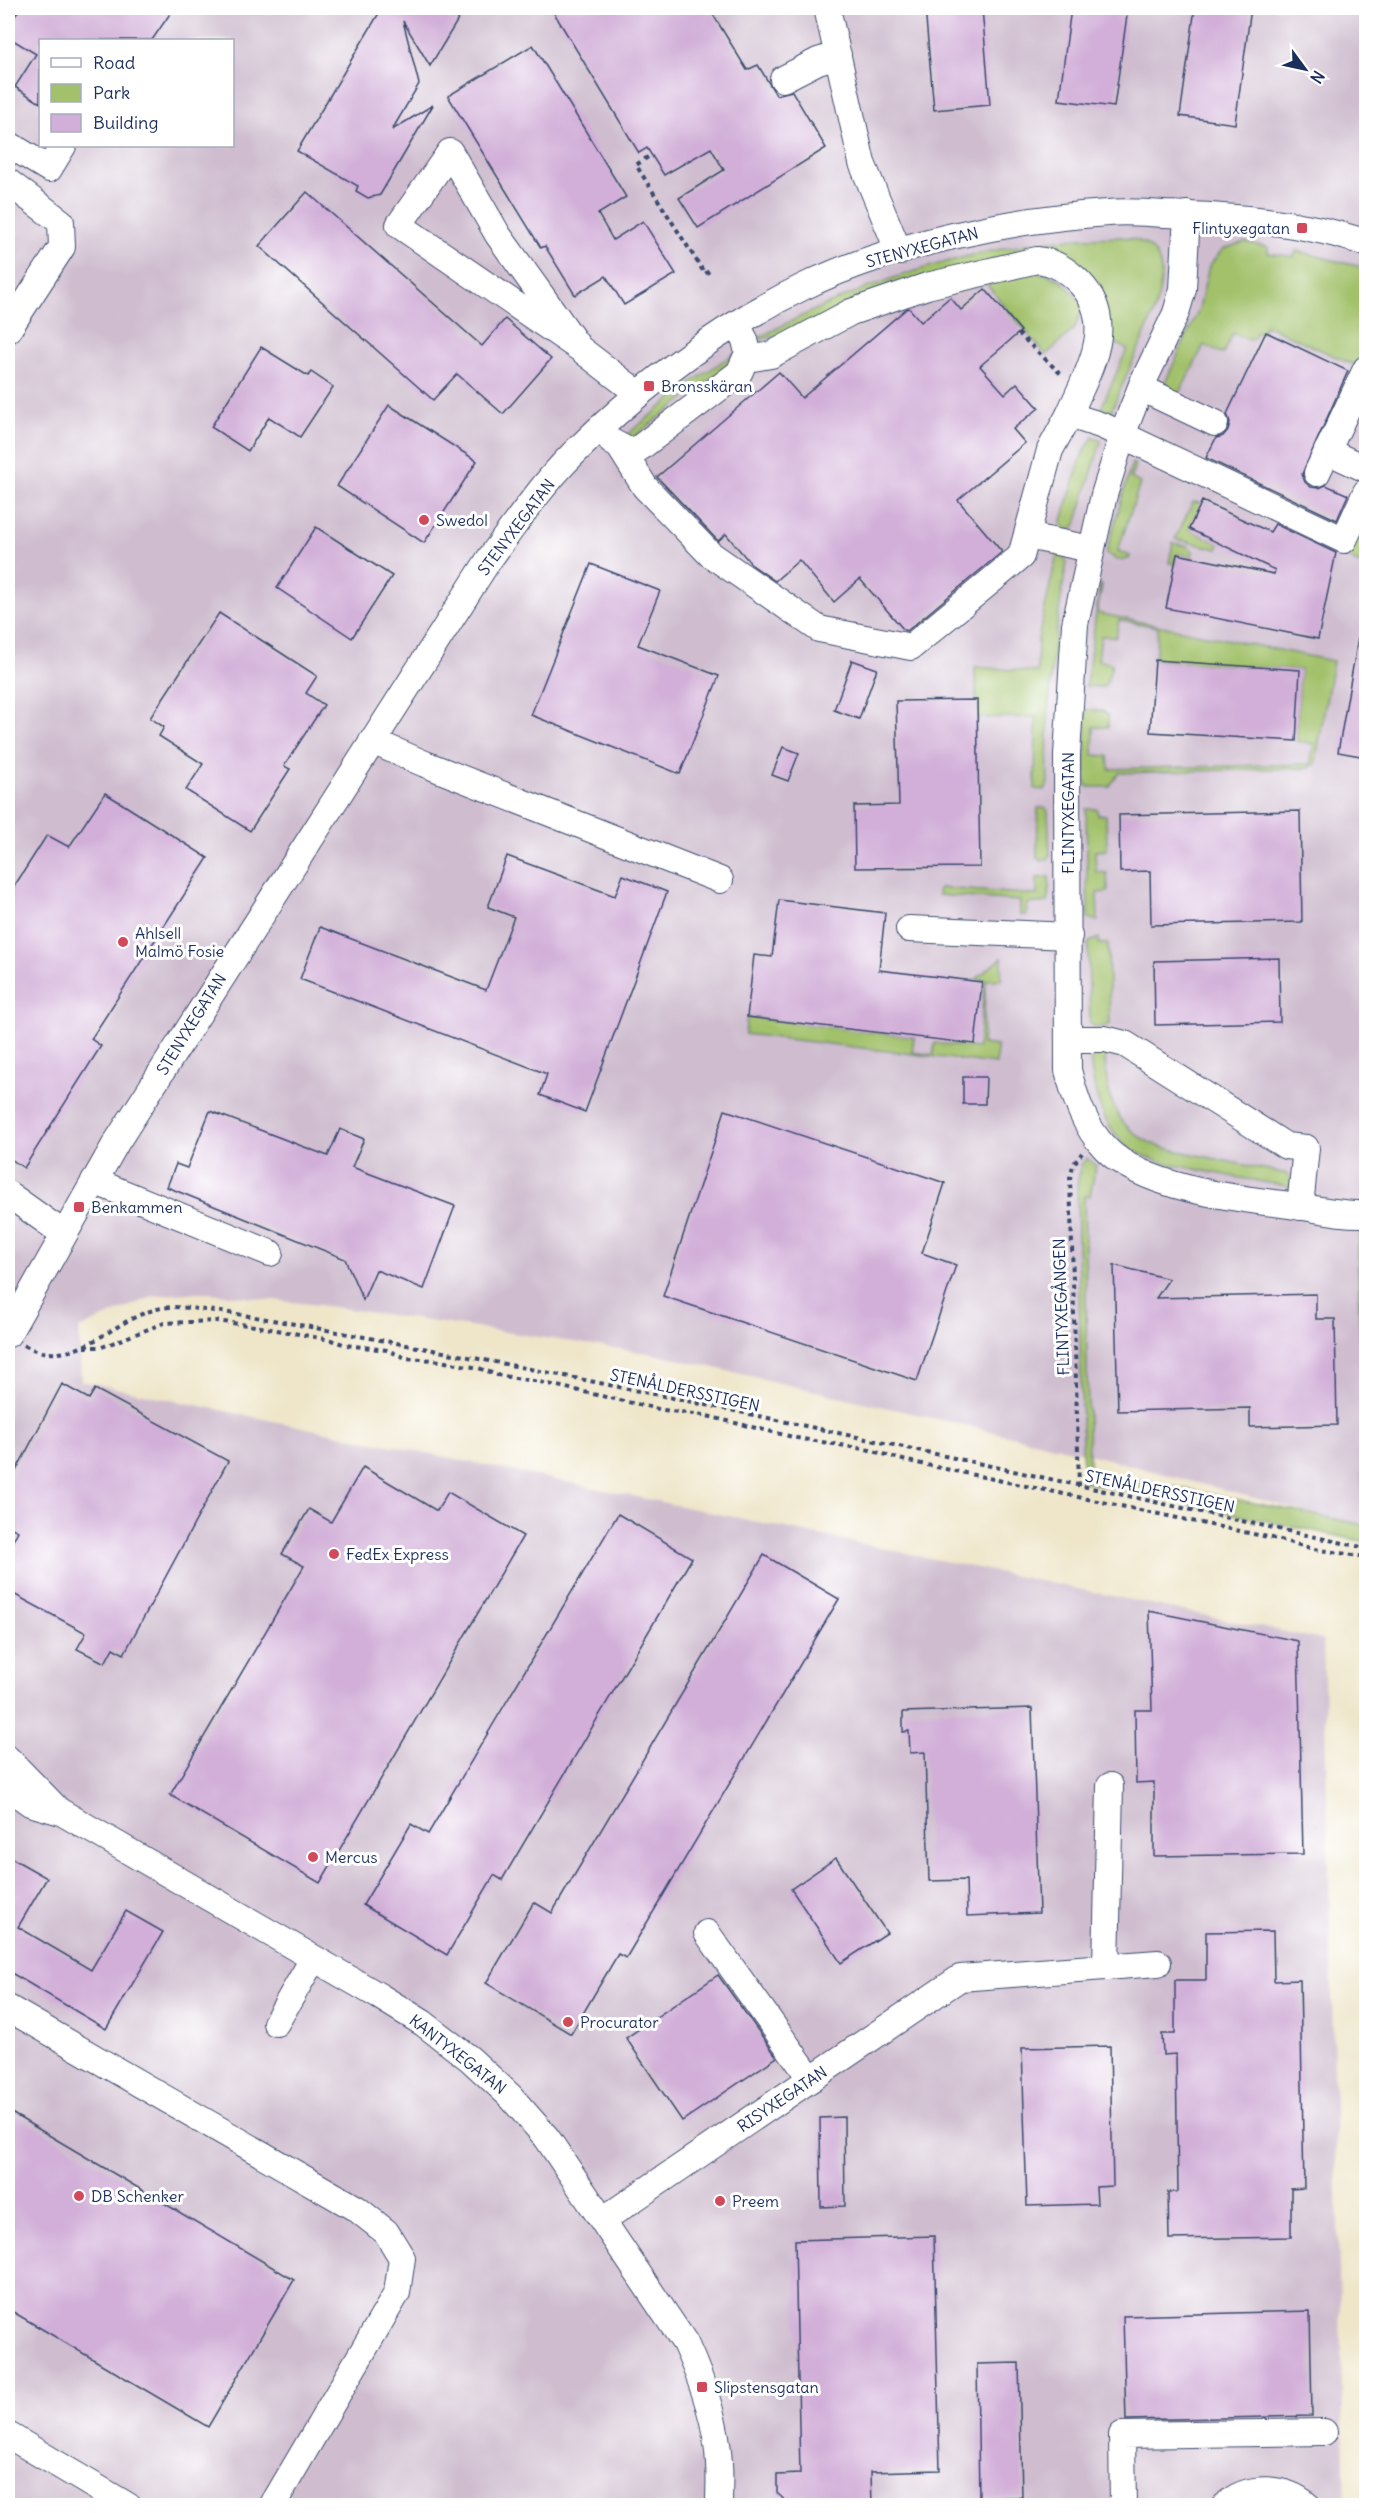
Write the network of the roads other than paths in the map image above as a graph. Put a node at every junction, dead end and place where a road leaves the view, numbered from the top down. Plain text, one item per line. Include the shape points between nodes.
1 (826, 8) edge
2 (838, 55) junction
3 (783, 79) dead end
4 (8, 144) edge
5 (62, 147) edge
6 (8, 182) edge
7 (1187, 214) junction
8 (1366, 243) edge
9 (899, 252) junction
10 (737, 324) junction
11 (8, 330) edge
12 (579, 348) junction
13 (747, 359) junction
14 (1366, 369) edge
15 (1141, 388) junction
16 (639, 394) junction
17 (1074, 404) junction
18 (1358, 407) edge
19 (1215, 423) dead end
20 (600, 428) junction
21 (1122, 436) junction
22 (621, 449) junction
23 (1366, 469) edge
24 (1366, 492) edge
25 (1027, 536) junction
26 (1091, 549) junction
27 (372, 741) junction
28 (720, 880) dead end
29 (909, 929) dead end
30 (1069, 936) junction
31 (1068, 1039) junction
32 (94, 1181) junction
33 (8, 1194) edge
34 (1300, 1207) junction
35 (1366, 1214) edge
36 (64, 1234) junction
37 (270, 1253) dead end
38 (12, 1338) edge
39 (8, 1759) edge
40 (1110, 1786) dead end
41 (8, 1787) edge
42 (61, 1812) junction
43 (707, 1933) dead end
44 (314, 1959) junction
45 (1158, 1963) dead end
46 (1106, 1967) junction
47 (8, 2008) edge
48 (276, 2024) dead end
49 (811, 2079) junction
50 (604, 2219) junction
51 (1324, 2432) dead end
52 (8, 2435) edge
53 (128, 2505) edge
54 (272, 2505) edge
55 (719, 2505) edge
56 (1123, 2505) edge
57 (1225, 2505) edge
58 (1308, 2505) edge

1 - 2 street
2 - 3 street
2 - 9 street via 862,163
4 - 5 street via 49,169
6 - 11 street via 61,222 62,247
7 - 8 street, STENYXEGATAN via 1247,218
7 - 9 street, STENYXEGATAN via 1110,212 1035,221 951,237
7 - 15 street, FLINTYXEGATAN via 1183,289
9 - 10 street, STENYXEGATAN via 865,261 802,287
10 - 13 street via 745,340
10 - 16 street, STENYXEGATAN
12 - 12 street via 498,235 450,152 399,225
12 - 16 street
13 - 17 street via 771,355 851,312 927,286 1036,260 1063,268 1075,278 1094,302 1100,318 1099,341
13 - 22 street via 729,383 638,449
14 - 18 street
15 - 19 street
15 - 21 street, FLINTYXEGATAN
16 - 20 street, STENYXEGATAN
17 - 21 street
17 - 25 street via 1050,450
18 - 23 street via 1322,462
20 - 22 street
20 - 27 street, STENYXEGATAN via 531,502 500,544
21 - 24 street via 1344,540
21 - 26 street, FLINTYXEGATAN
22 - 25 street via 645,487 710,554 819,629 911,647 1021,556
25 - 26 street
26 - 30 street, FLINTYXEGATAN via 1075,624 1070,686
27 - 28 street
27 - 32 street, STENYXEGATAN
29 - 30 street
30 - 31 street, FLINTYXEGATAN
31 - 34 street, FLINTYXEGATAN via 1068,1070 1076,1100 1104,1148 1125,1164 1172,1184
31 - 34 street via 1105,1038 1125,1044 1286,1146 1306,1148
32 - 36 street, STENYXEGATAN
32 - 37 street
33 - 36 street
34 - 35 street, FLINTYXEGATAN
36 - 38 street, STENYXEGATAN
39 - 42 street, KANTYXEGATAN
40 - 46 street
41 - 42 street, KANTYXEGATAN via 30,1803
42 - 44 street, KANTYXEGATAN
43 - 49 street
44 - 48 street
44 - 50 street, KANTYXEGATAN via 423,2023 470,2059 547,2138
45 - 46 street
46 - 49 street, RISYXEGATAN via 960,1978
47 - 54 street via 357,2209 386,2232 402,2258 397,2293
49 - 50 street, RISYXEGATAN
50 - 55 street, KANTYXEGATAN via 668,2314 698,2373 719,2462
51 - 56 street via 1122,2435
52 - 53 street
57 - 58 street via 1244,2492 1256,2491 1287,2492

